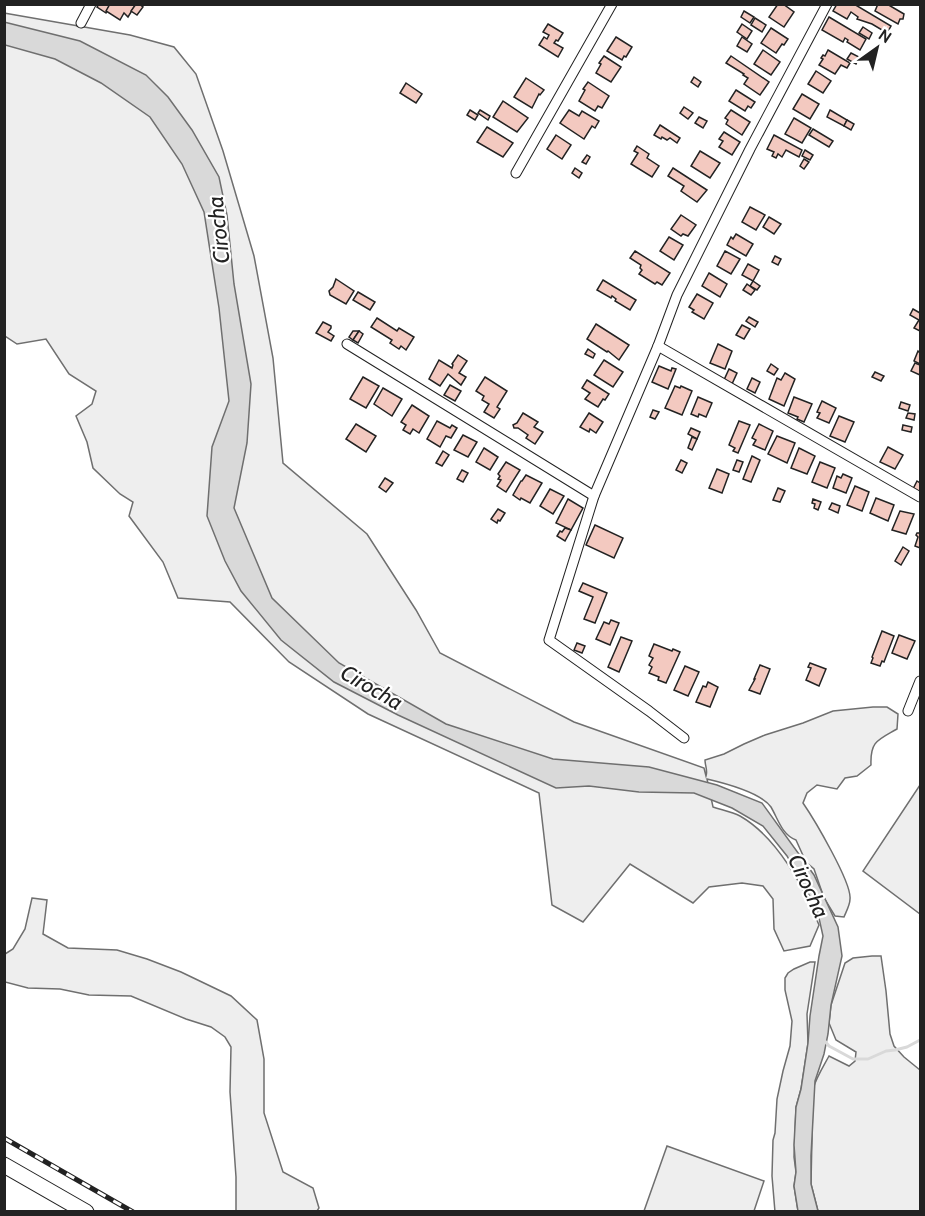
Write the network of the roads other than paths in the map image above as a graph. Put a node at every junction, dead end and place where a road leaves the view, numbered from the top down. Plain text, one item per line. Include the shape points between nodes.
1 (91, 4) edge
2 (612, 4) edge
3 (826, 4) edge
4 (81, 23) dead end
5 (516, 173) dead end
6 (347, 344) dead end
7 (658, 346) junction
8 (594, 496) junction
9 (921, 497) edge
10 (921, 681) edge
11 (908, 711) dead end
12 (684, 738) dead end
13 (4, 1165) edge
14 (86, 1212) edge

1 - 4 street
2 - 5 street
3 - 7 street via 677,295
6 - 8 street
7 - 8 street
7 - 9 street
8 - 12 street via 549,640
10 - 11 street
13 - 14 main road

